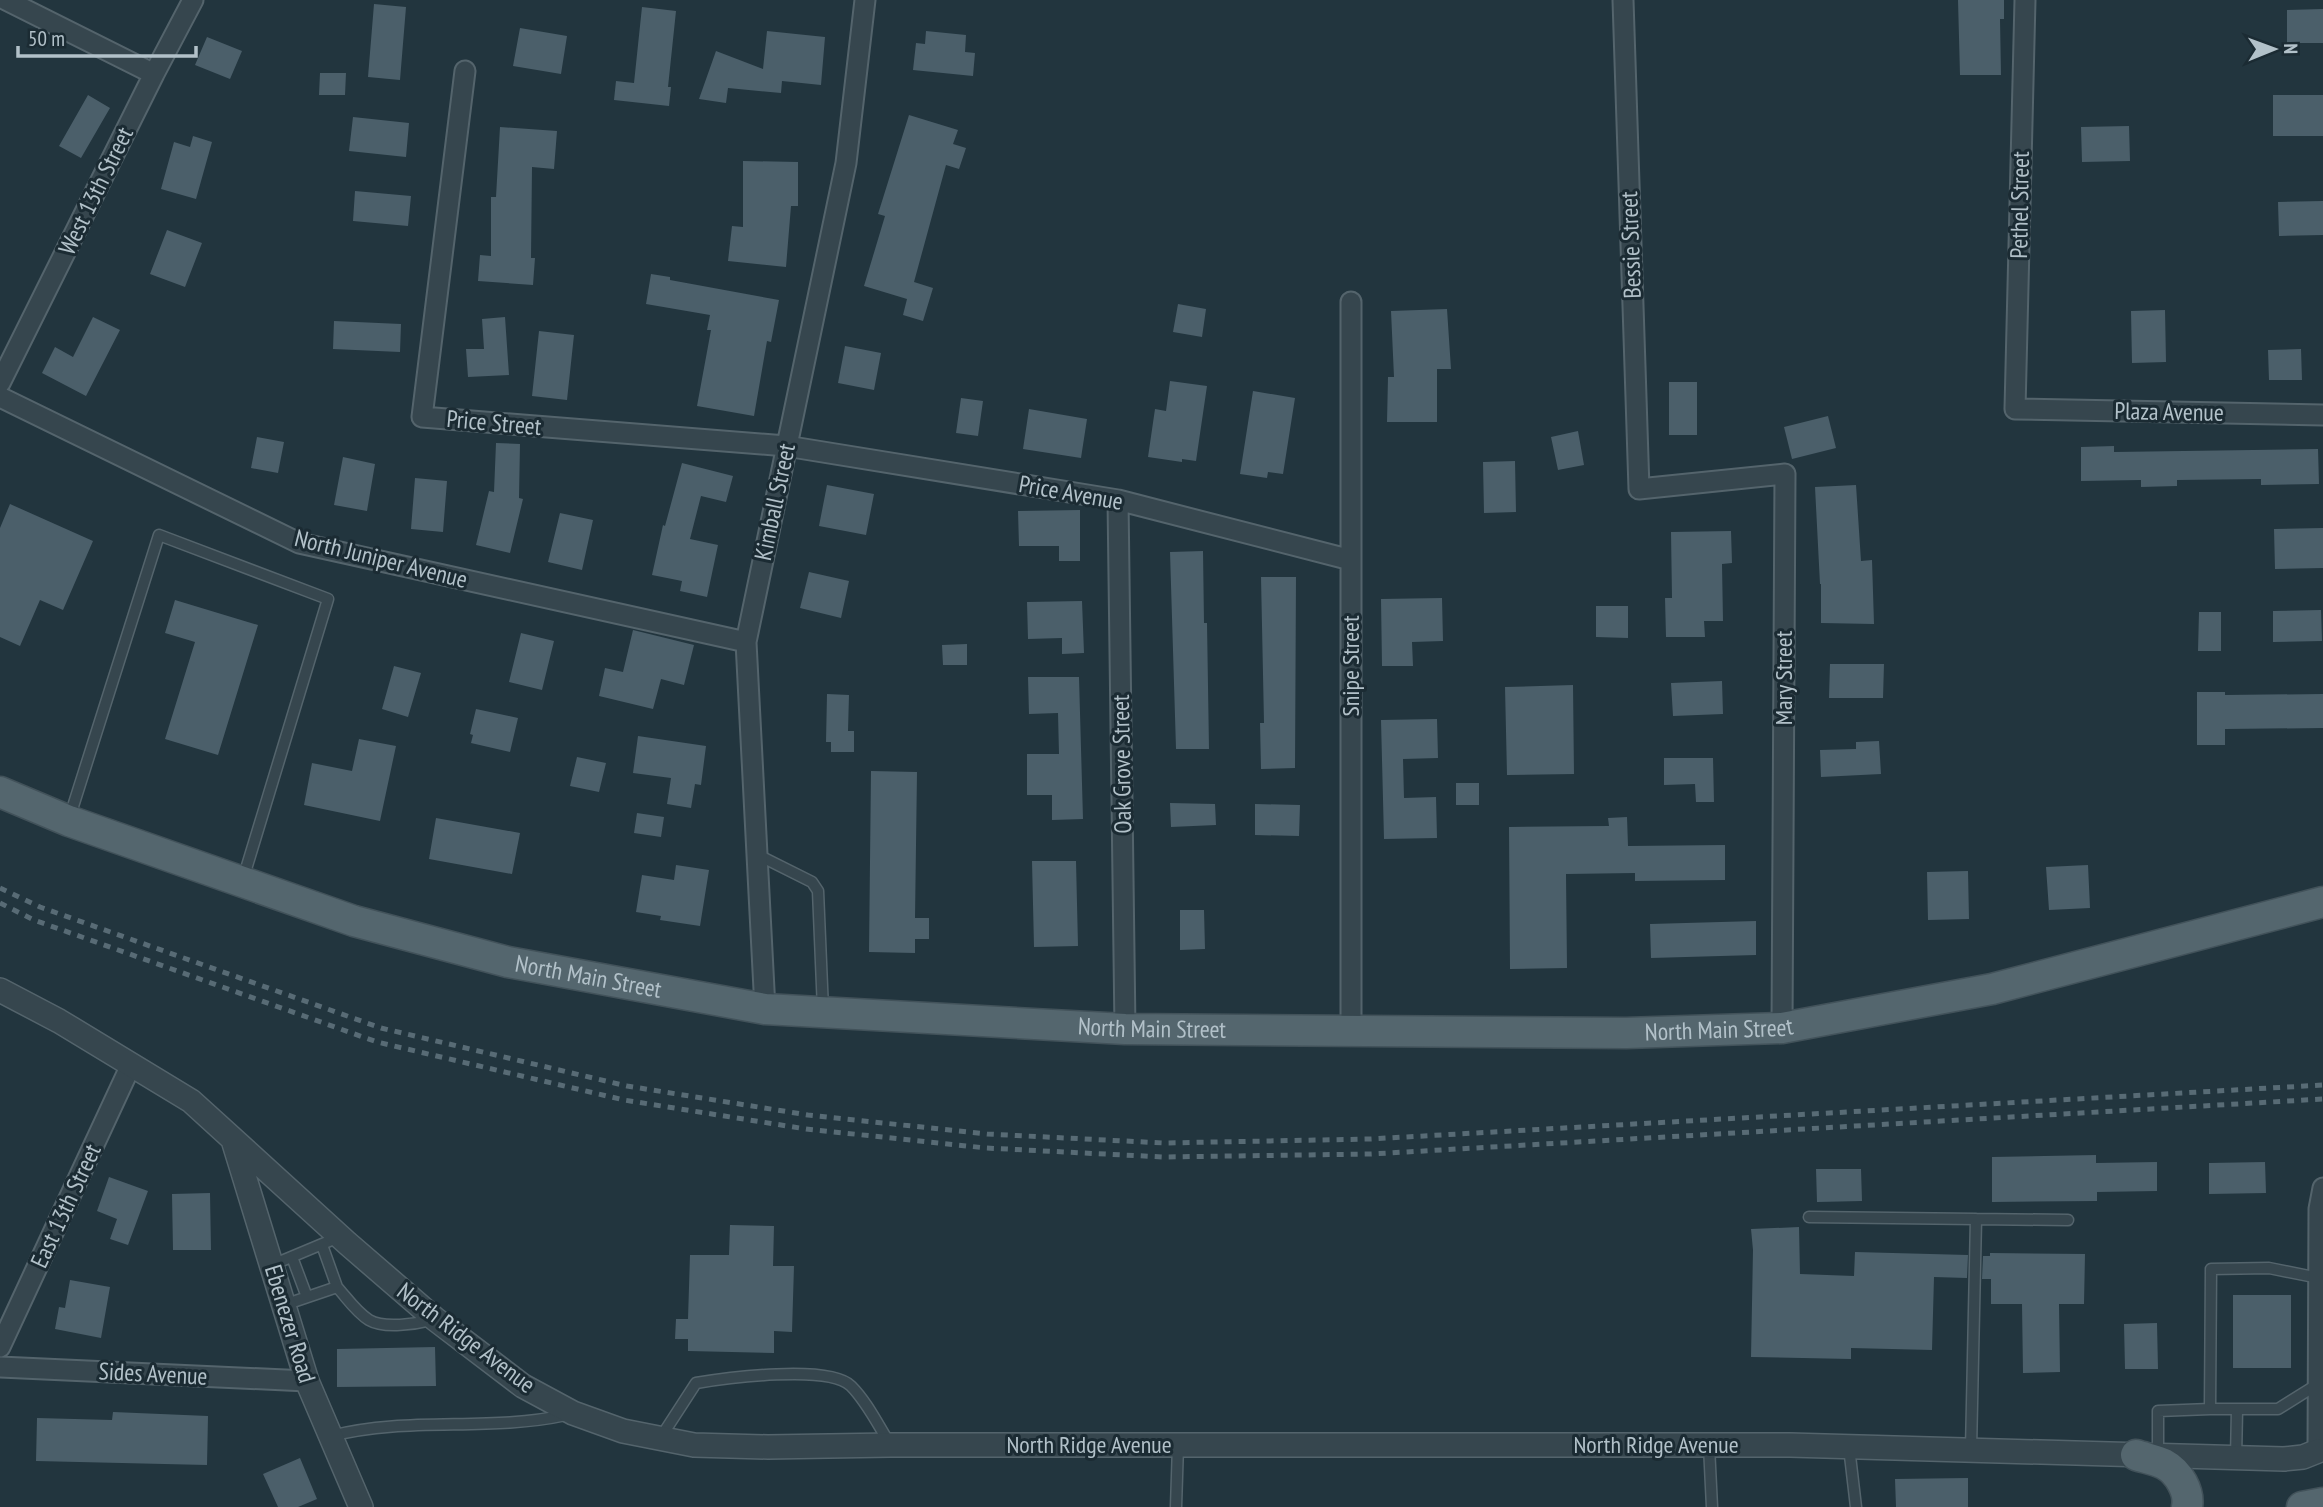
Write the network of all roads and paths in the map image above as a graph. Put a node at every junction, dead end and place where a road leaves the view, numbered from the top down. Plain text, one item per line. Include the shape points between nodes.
1 (6, 0) edge
2 (193, 0) edge
3 (864, 0) edge
4 (1623, 0) edge
5 (2025, 0) edge
6 (465, 71) dead end
7 (154, 74) junction
8 (1350, 302) dead end
9 (0, 383) edge
10 (0, 397) edge
11 (2015, 409) joint
12 (2323, 415) edge
13 (786, 446) junction
14 (1639, 489) joint
15 (1118, 500) junction
16 (1351, 560) junction
17 (746, 642) junction
18 (0, 792) edge
19 (69, 821) junction
20 (757, 855) junction
21 (242, 883) junction
22 (2323, 902) edge
23 (0, 990) edge
24 (765, 1009) junction
25 (823, 1012) junction
26 (1783, 1028) junction
27 (1125, 1029) junction
28 (1351, 1029) junction
29 (131, 1065) junction
30 (232, 1136) junction
31 (2323, 1188) edge
32 (1809, 1217) dead end
33 (1976, 1219) junction
34 (2068, 1220) dead end
35 (331, 1241) junction
36 (281, 1261) junction
37 (2319, 1278) junction
38 (337, 1287) junction
39 (307, 1297) junction
40 (284, 1305) junction
41 (435, 1319) junction
42 (0, 1347) edge
43 (0, 1367) edge
44 (307, 1381) junction
45 (2318, 1384) junction
46 (2210, 1409) junction
47 (2237, 1410) junction
48 (573, 1413) junction
49 (330, 1436) junction
50 (660, 1438) junction
51 (890, 1445) junction
52 (1178, 1445) junction
53 (1709, 1445) junction
54 (1849, 1447) junction
55 (1970, 1451) junction
56 (2320, 1451) edge
57 (2147, 1456) junction
58 (2236, 1458) junction
59 (2323, 1503) edge
60 (361, 1507) edge
61 (1176, 1507) edge
62 (1712, 1507) edge
63 (1856, 1507) edge
64 (2187, 1507) edge
65 (2302, 1507) edge

1 - 7 street
2 - 7 street, West 13th Street
3 - 13 street, Kimball Street via 846,163
4 - 14 street, Bessie Street
5 - 11 street, Pethel Street
6 - 13 street, Price Street via 422,417
7 - 9 street, West 13th Street
8 - 16 street, Snipe Street
10 - 17 street, North Juniper Avenue via 299,543
11 - 12 street, Plaza Avenue
13 - 15 street, Price Avenue
13 - 17 street, Kimball Street
14 - 26 street, Mary Street via 1785,474
15 - 16 street, Price Avenue
15 - 27 street, Oak Grove Street
16 - 28 street, Snipe Street
17 - 20 street, Kimball Street
18 - 19 main road, North Main Street
19 - 21 main road, North Main Street
19 - 21 lane via 159,534 328,599
20 - 24 street, Kimball Street
20 - 25 lane via 812,882 818,891
21 - 24 main road, North Main Street via 354,921 508,962
22 - 26 main road, North Main Street via 1992,989
23 - 29 street, North Ridge Avenue
24 - 25 main road, North Main Street
25 - 27 main road, North Main Street
26 - 28 main road, North Main Street via 1626,1033
27 - 28 main road, North Main Street
29 - 30 street, North Ridge Avenue via 191,1101
29 - 42 street, East 13th Street
30 - 35 street, North Ridge Avenue
30 - 36 street, Ebenezer Road
31 - 37 street
32 - 33 lane
33 - 34 lane
33 - 55 lane
35 - 36 lane
35 - 38 lane
35 - 41 street, North Ridge Avenue
36 - 39 lane
36 - 40 street, Ebenezer Road
37 - 45 street
37 - 46 lane via 2269,1268 2211,1269
38 - 39 lane
38 - 41 lane via 372,1322 411,1325
39 - 40 lane
40 - 44 street, Ebenezer Road
41 - 48 street, North Ridge Avenue via 523,1386
43 - 44 street, Sides Avenue
44 - 49 street, Ebenezer Road
45 - 47 lane via 2278,1409
45 - 56 street
46 - 47 lane
46 - 57 lane via 2158,1411
47 - 58 lane
48 - 49 lane via 512,1423 362,1428
48 - 50 street, North Ridge Avenue
49 - 60 street, Ebenezer Road
50 - 51 street, North Ridge Avenue via 694,1445
50 - 51 lane via 696,1383 814,1373 849,1383
51 - 52 street, North Ridge Avenue
52 - 53 street, North Ridge Avenue
52 - 61 lane
53 - 54 street, North Ridge Avenue
53 - 62 lane
54 - 55 street, North Ridge Avenue
54 - 63 lane
55 - 57 street, North Ridge Avenue
56 - 58 street, North Ridge Avenue via 2284,1459
57 - 58 street, North Ridge Avenue
57 - 64 main road via 2180,1479 2189,1497
59 - 65 main road

